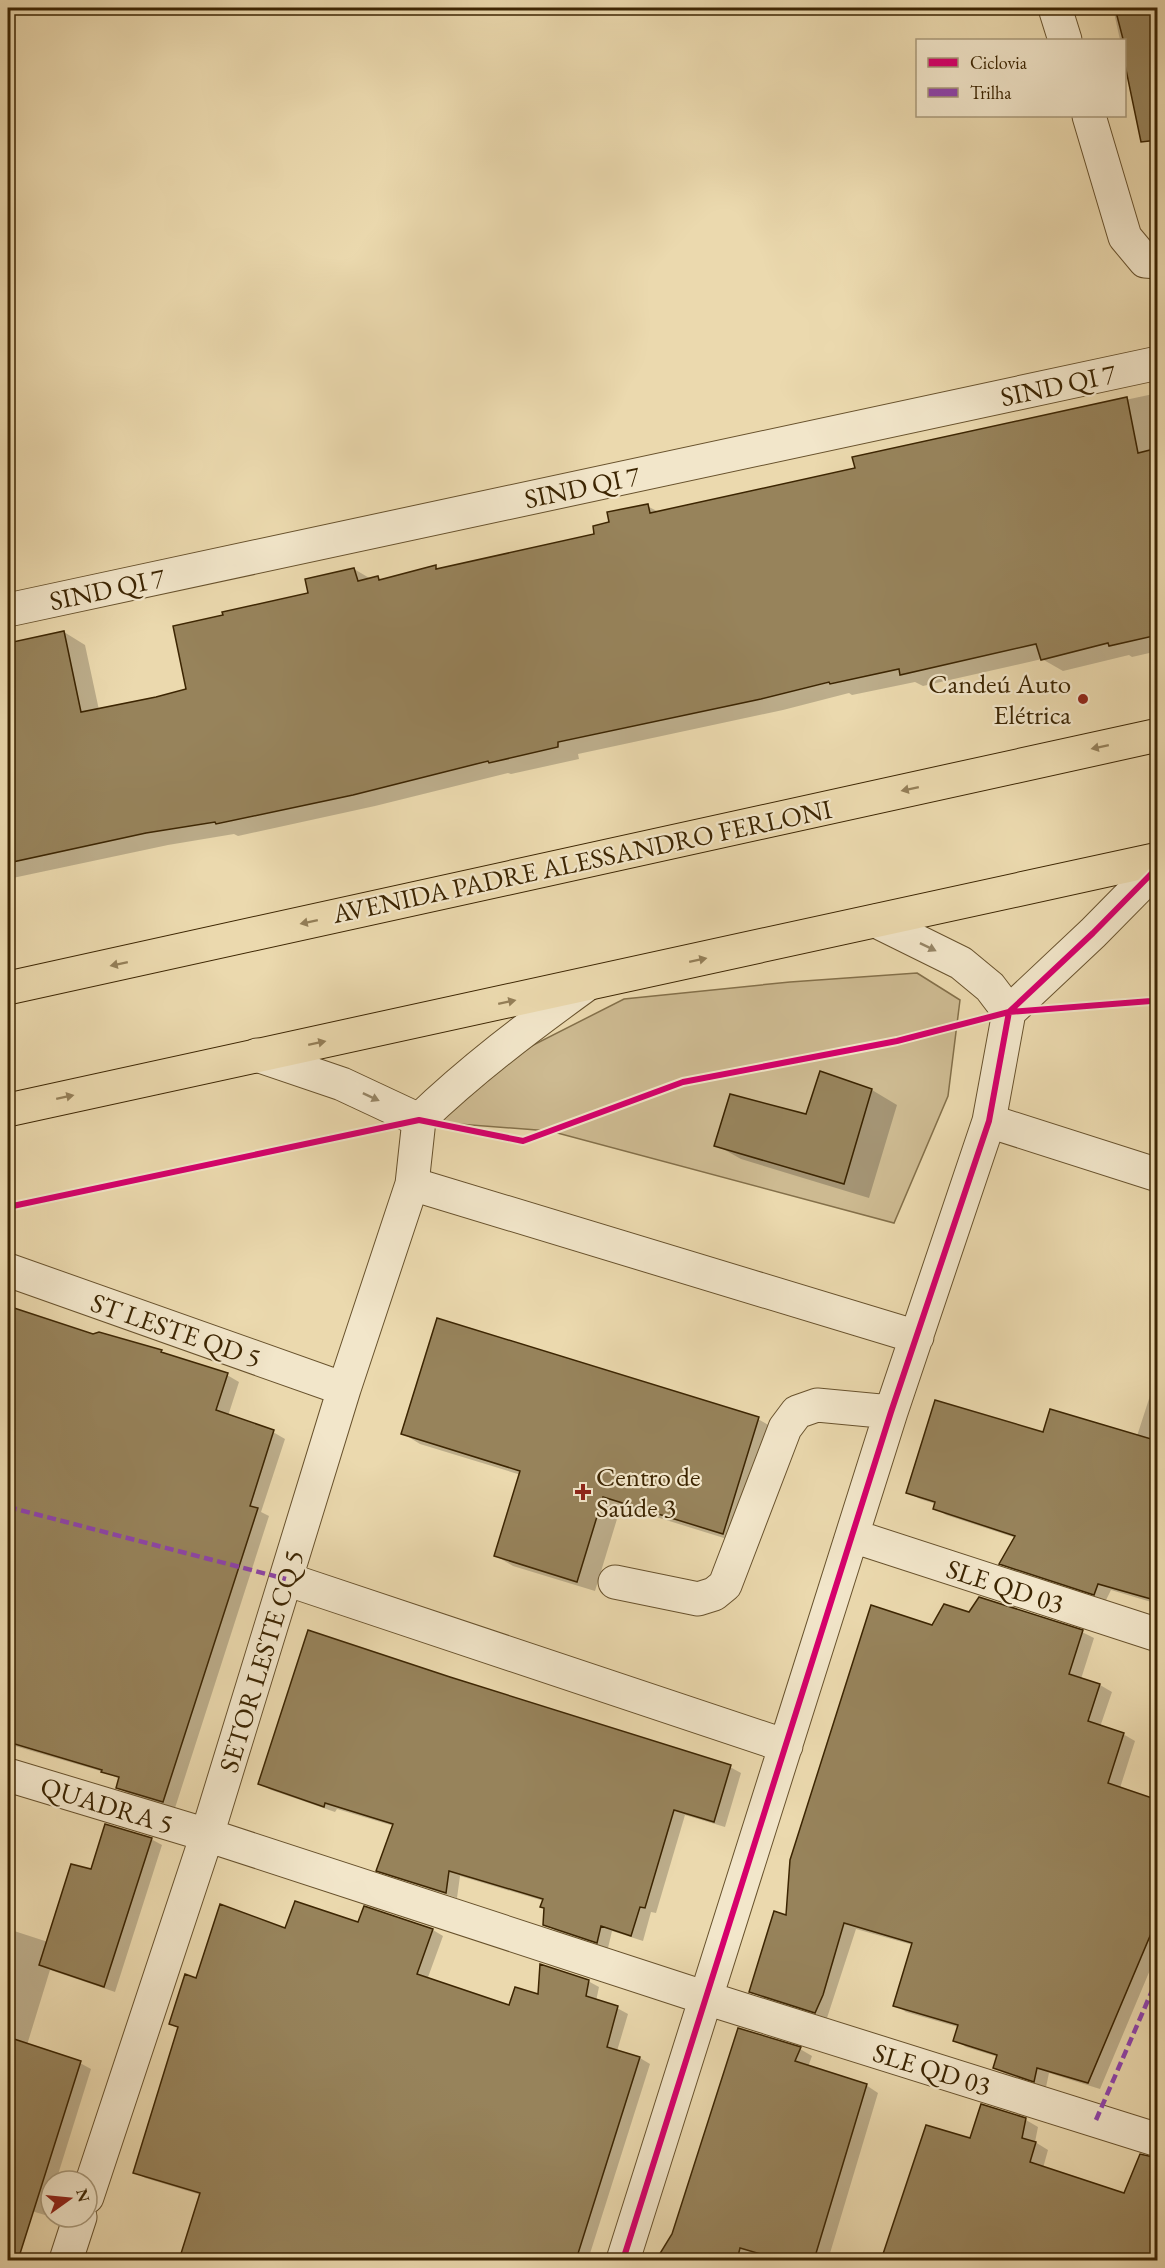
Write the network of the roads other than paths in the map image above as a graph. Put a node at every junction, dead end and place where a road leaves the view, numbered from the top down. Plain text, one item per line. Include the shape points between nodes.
1 (1055, 8) edge
2 (1065, 39) edge
3 (1089, 117) edge
4 (1158, 262) edge
5 (1158, 363) edge
6 (8, 610) edge
7 (1158, 735) edge
8 (1158, 859) edge
9 (1158, 867) edge
10 (876, 921) junction
11 (586, 985) junction
12 (8, 988) edge
13 (1009, 1012) junction
14 (257, 1055) junction
15 (8, 1110) edge
16 (419, 1120) junction
17 (988, 1121) junction
18 (1158, 1175) edge
19 (412, 1184) junction
20 (8, 1270) edge
21 (917, 1337) junction
22 (345, 1389) junction
23 (891, 1412) junction
24 (853, 1536) junction
25 (286, 1579) junction
26 (615, 1582) dead end
27 (1158, 1635) edge
28 (786, 1746) junction
29 (8, 1775) edge
30 (207, 1835) junction
31 (705, 1998) junction
32 (1158, 2140) edge
33 (96, 2169) edge
34 (76, 2229) edge
35 (66, 2260) edge
36 (623, 2260) edge

1 - 2 street
3 - 4 street via 1125,237 1145,261
5 - 6 street, SIND QI 7
7 -> 12 main road, AVENIDA PADRE ALESSANDRO FERLONI
8 - 10 main road
9 - 13 street
11 -> 10 main road
10 -> 13 street via 961,963 990,987
14 -> 11 main road
11 - 16 street via 458,1083
13 - 17 street
15 -> 14 main road
14 -> 16 street via 342,1084
16 - 19 street, SETOR LESTE CQ 5
17 - 18 street
17 - 21 street
19 - 21 street
19 - 22 street, SETOR LESTE CQ 5
20 - 22 street, ST LESTE QD 5
21 - 23 street
22 - 25 street, SETOR LESTE CQ 5
23 - 24 street
23 - 26 street via 817,1405 797,1412 785,1428 725,1585 714,1594 698,1599
24 - 27 street, SLE QD 03
24 - 28 street
25 - 28 street
25 - 30 street, SETOR LESTE CQ 5
28 - 31 street
29 - 30 street, QUADRA 5
30 - 31 street, QUADRA 5
30 - 33 street, SETOR LESTE CQ 5
31 - 32 street, SLE QD 03
31 - 36 street
34 - 35 street

